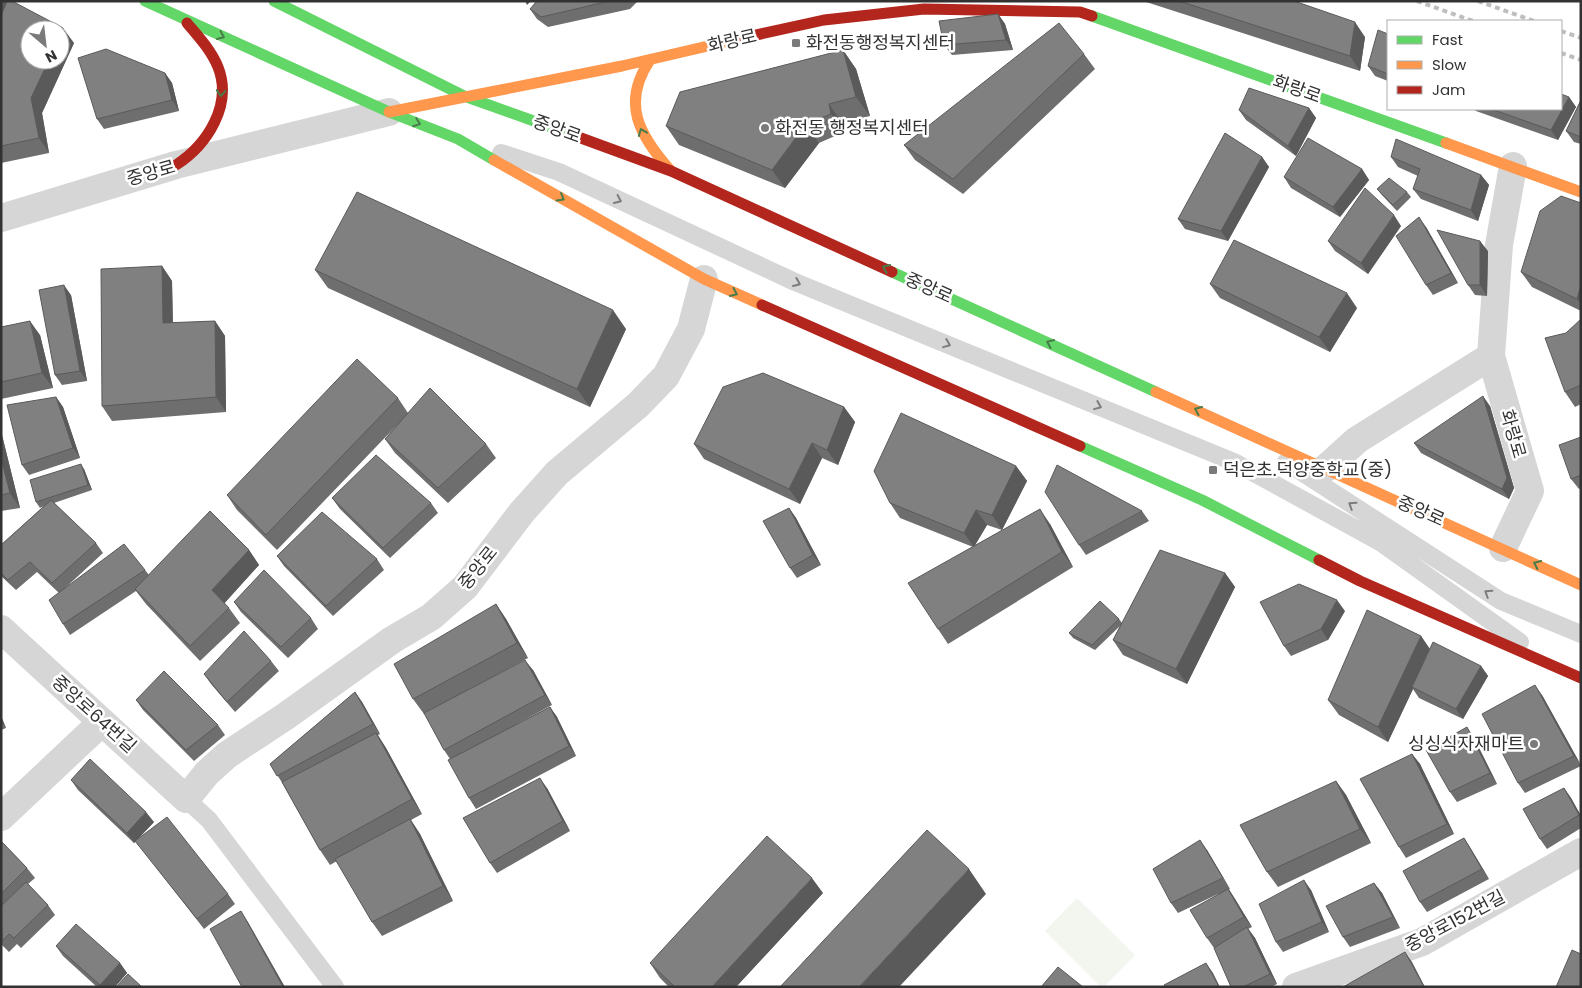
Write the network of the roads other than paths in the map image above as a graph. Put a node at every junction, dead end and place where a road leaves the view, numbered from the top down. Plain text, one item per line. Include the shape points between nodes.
1 (144, 1) edge
2 (274, 1) edge
3 (1081, 7) edge
4 (185, 20) junction
5 (650, 60) junction
6 (464, 96) junction
7 (389, 112) junction
8 (458, 139) junction
9 (176, 165) junction
10 (1513, 166) junction
11 (671, 171) junction
12 (1581, 192) edge
13 (1, 218) edge
14 (704, 279) junction
15 (1491, 356) junction
16 (1223, 421) junction
17 (1326, 468) junction
18 (1503, 548) junction
19 (1581, 585) edge
20 (1, 629) edge
21 (1581, 634) edge
22 (1554, 666) junction
23 (1581, 678) edge
24 (102, 722) junction
25 (186, 798) junction
26 (1, 817) edge
27 (1581, 852) edge
28 (335, 987) edge
29 (1296, 987) edge

1 - 4 main road
2 - 6 main road, 중앙로
3 - 5 main road, 화랑로 via 924,9 824,20
3 - 10 main road, 화랑로
4 -> 7 main road
4 -> 9 main road via 210,53 219,70 222,87 207,138 194,153
5 - 6 main road, 화랑로
11 -> 5 main road via 649,146 634,104 637,80
6 - 7 main road, 화랑로
6 - 11 main road, 중앙로
7 -> 8 main road
7 - 9 street, 중앙로
8 -> 14 main road
8 -> 22 lane via 559,172 795,282 1234,462 1380,542
9 - 13 street, 중앙로
10 - 12 main road, 화랑로
10 - 15 street, 화랑로 via 1499,245
16 -> 11 main road, 중앙로
14 -> 22 main road via 1202,500 1360,581
14 - 25 street, 중앙로 via 690,329 666,376 638,405 557,474 522,512 465,587 431,617 392,640 227,756
15 - 17 street via 1357,440
15 - 18 street, 화랑로 via 1530,491
16 - 17 main road, 중앙로
21 -> 16 lane via 1501,601
17 - 18 main road, 중앙로
19 -> 18 main road, 중앙로
20 - 24 street, 중앙로64번길
22 - 23 main road
24 - 25 street, 중앙로64번길
24 - 26 street
25 - 28 lane via 209,820
27 - 29 street, 중앙로152번길 via 1422,942

